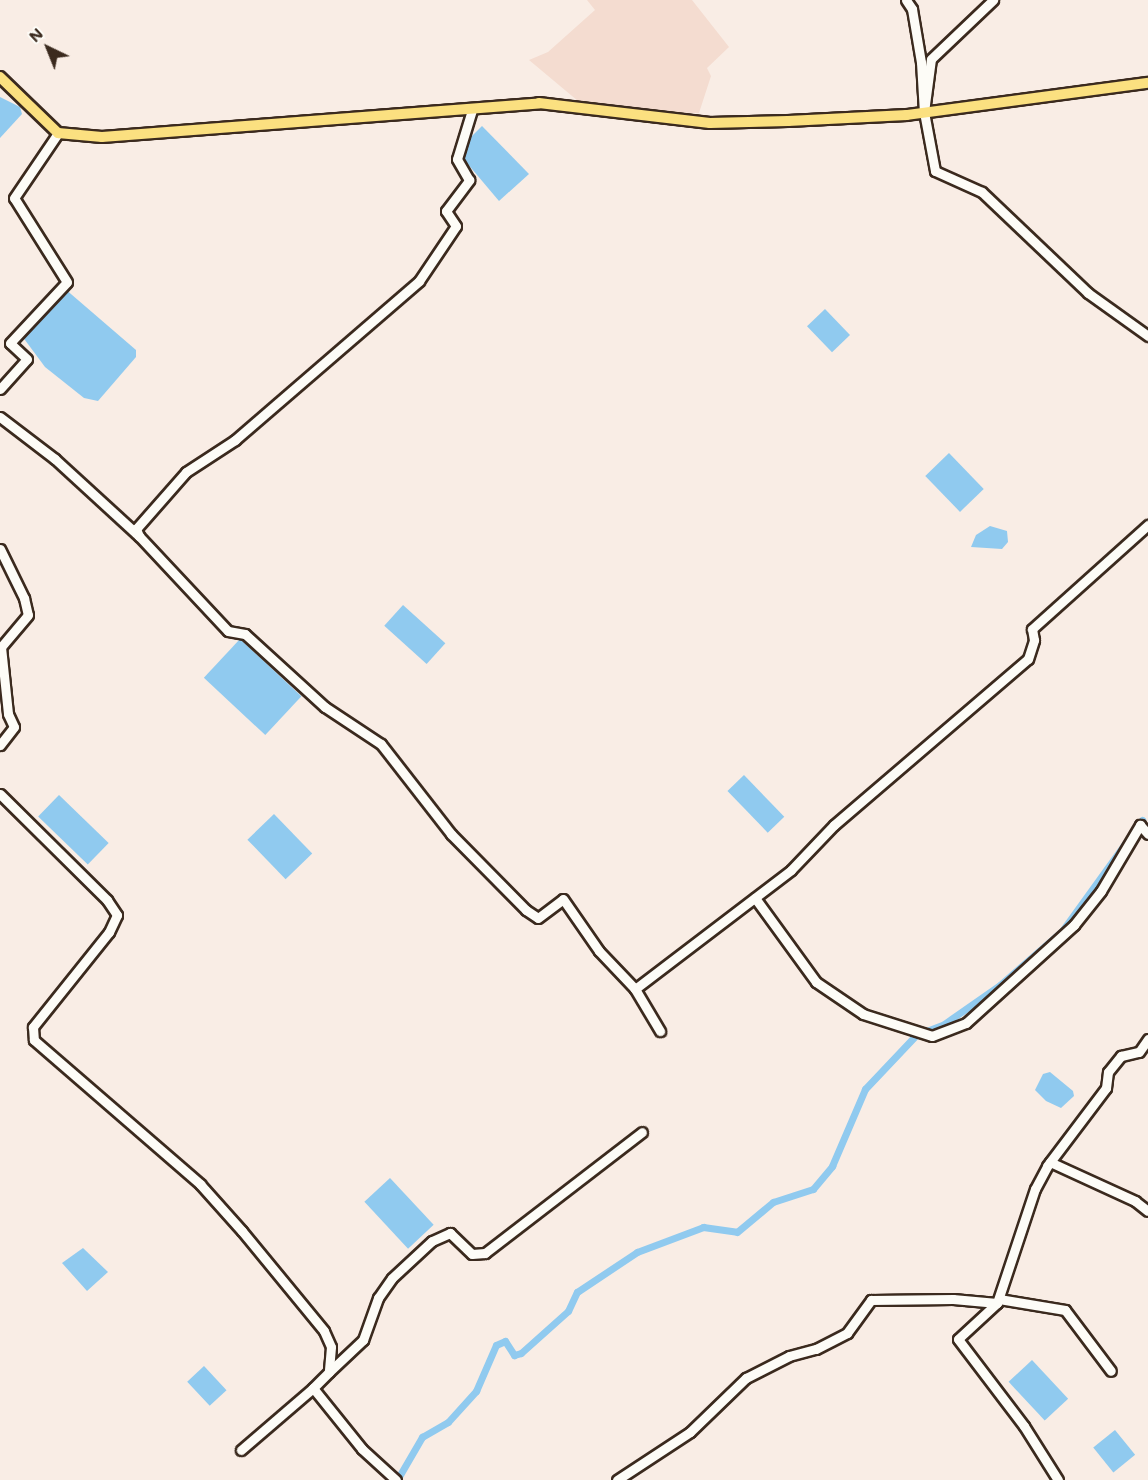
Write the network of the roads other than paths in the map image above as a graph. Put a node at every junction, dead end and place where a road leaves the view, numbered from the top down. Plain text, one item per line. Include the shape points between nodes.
1 (906, 0) edge
2 (993, 0) edge
3 (0, 77) edge
4 (1148, 83) edge
5 (472, 110) junction
6 (924, 112) junction
7 (58, 134) junction
8 (1148, 336) edge
9 (0, 389) edge
10 (0, 417) edge
11 (1148, 525) edge
12 (139, 536) junction
13 (0, 549) edge
14 (0, 745) edge
15 (0, 794) edge
16 (1148, 834) edge
17 (754, 898) junction
18 (635, 989) junction
19 (660, 1031) dead end
20 (1148, 1039) edge
21 (642, 1132) dead end
22 (1050, 1162) junction
23 (1148, 1211) edge
24 (998, 1301) junction
25 (1111, 1371) dead end
26 (328, 1372) junction
27 (313, 1388) junction
28 (241, 1450) dead end
29 (395, 1479) edge
30 (617, 1480) edge
31 (1058, 1480) edge

1 - 6 street via 912,9 921,62
2 - 6 street via 931,59
3 - 7 main road
4 - 6 main road
5 - 6 main road via 539,104 710,123
5 - 7 main road via 102,137
5 - 12 street via 457,159 469,180 446,211 456,226 419,281 236,440 186,472 136,529
6 - 8 street via 935,171 982,192 1088,293
7 - 9 street via 14,198 67,282 10,343 27,358
10 - 12 street via 55,459
11 - 17 street via 1032,629 1034,640 1028,659 834,825 791,870
12 - 18 street via 228,631 245,634 325,707 381,744 451,834 526,910 538,918 563,899 599,951
13 - 14 street via 28,615 1,647 8,714 14,727
15 - 26 street via 107,900 117,915 110,932 33,1027 34,1040 200,1184 242,1231 324,1331 331,1347
16 - 17 street via 1140,825 1101,891 1074,925 966,1023 932,1036 863,1014 816,982
17 - 18 street
18 - 19 street
20 - 22 street via 1139,1052 1121,1056 1108,1072 1106,1088
21 - 26 street via 485,1253 472,1254 450,1233 432,1241 392,1278 378,1298 363,1340
22 - 23 street via 1135,1201
22 - 24 street via 1035,1189
24 - 25 street via 1065,1310
24 - 30 street via 871,1300 847,1333 746,1378 690,1432
24 - 31 street via 958,1339 1024,1426
26 - 27 street
27 - 28 street
27 - 29 street via 362,1449

